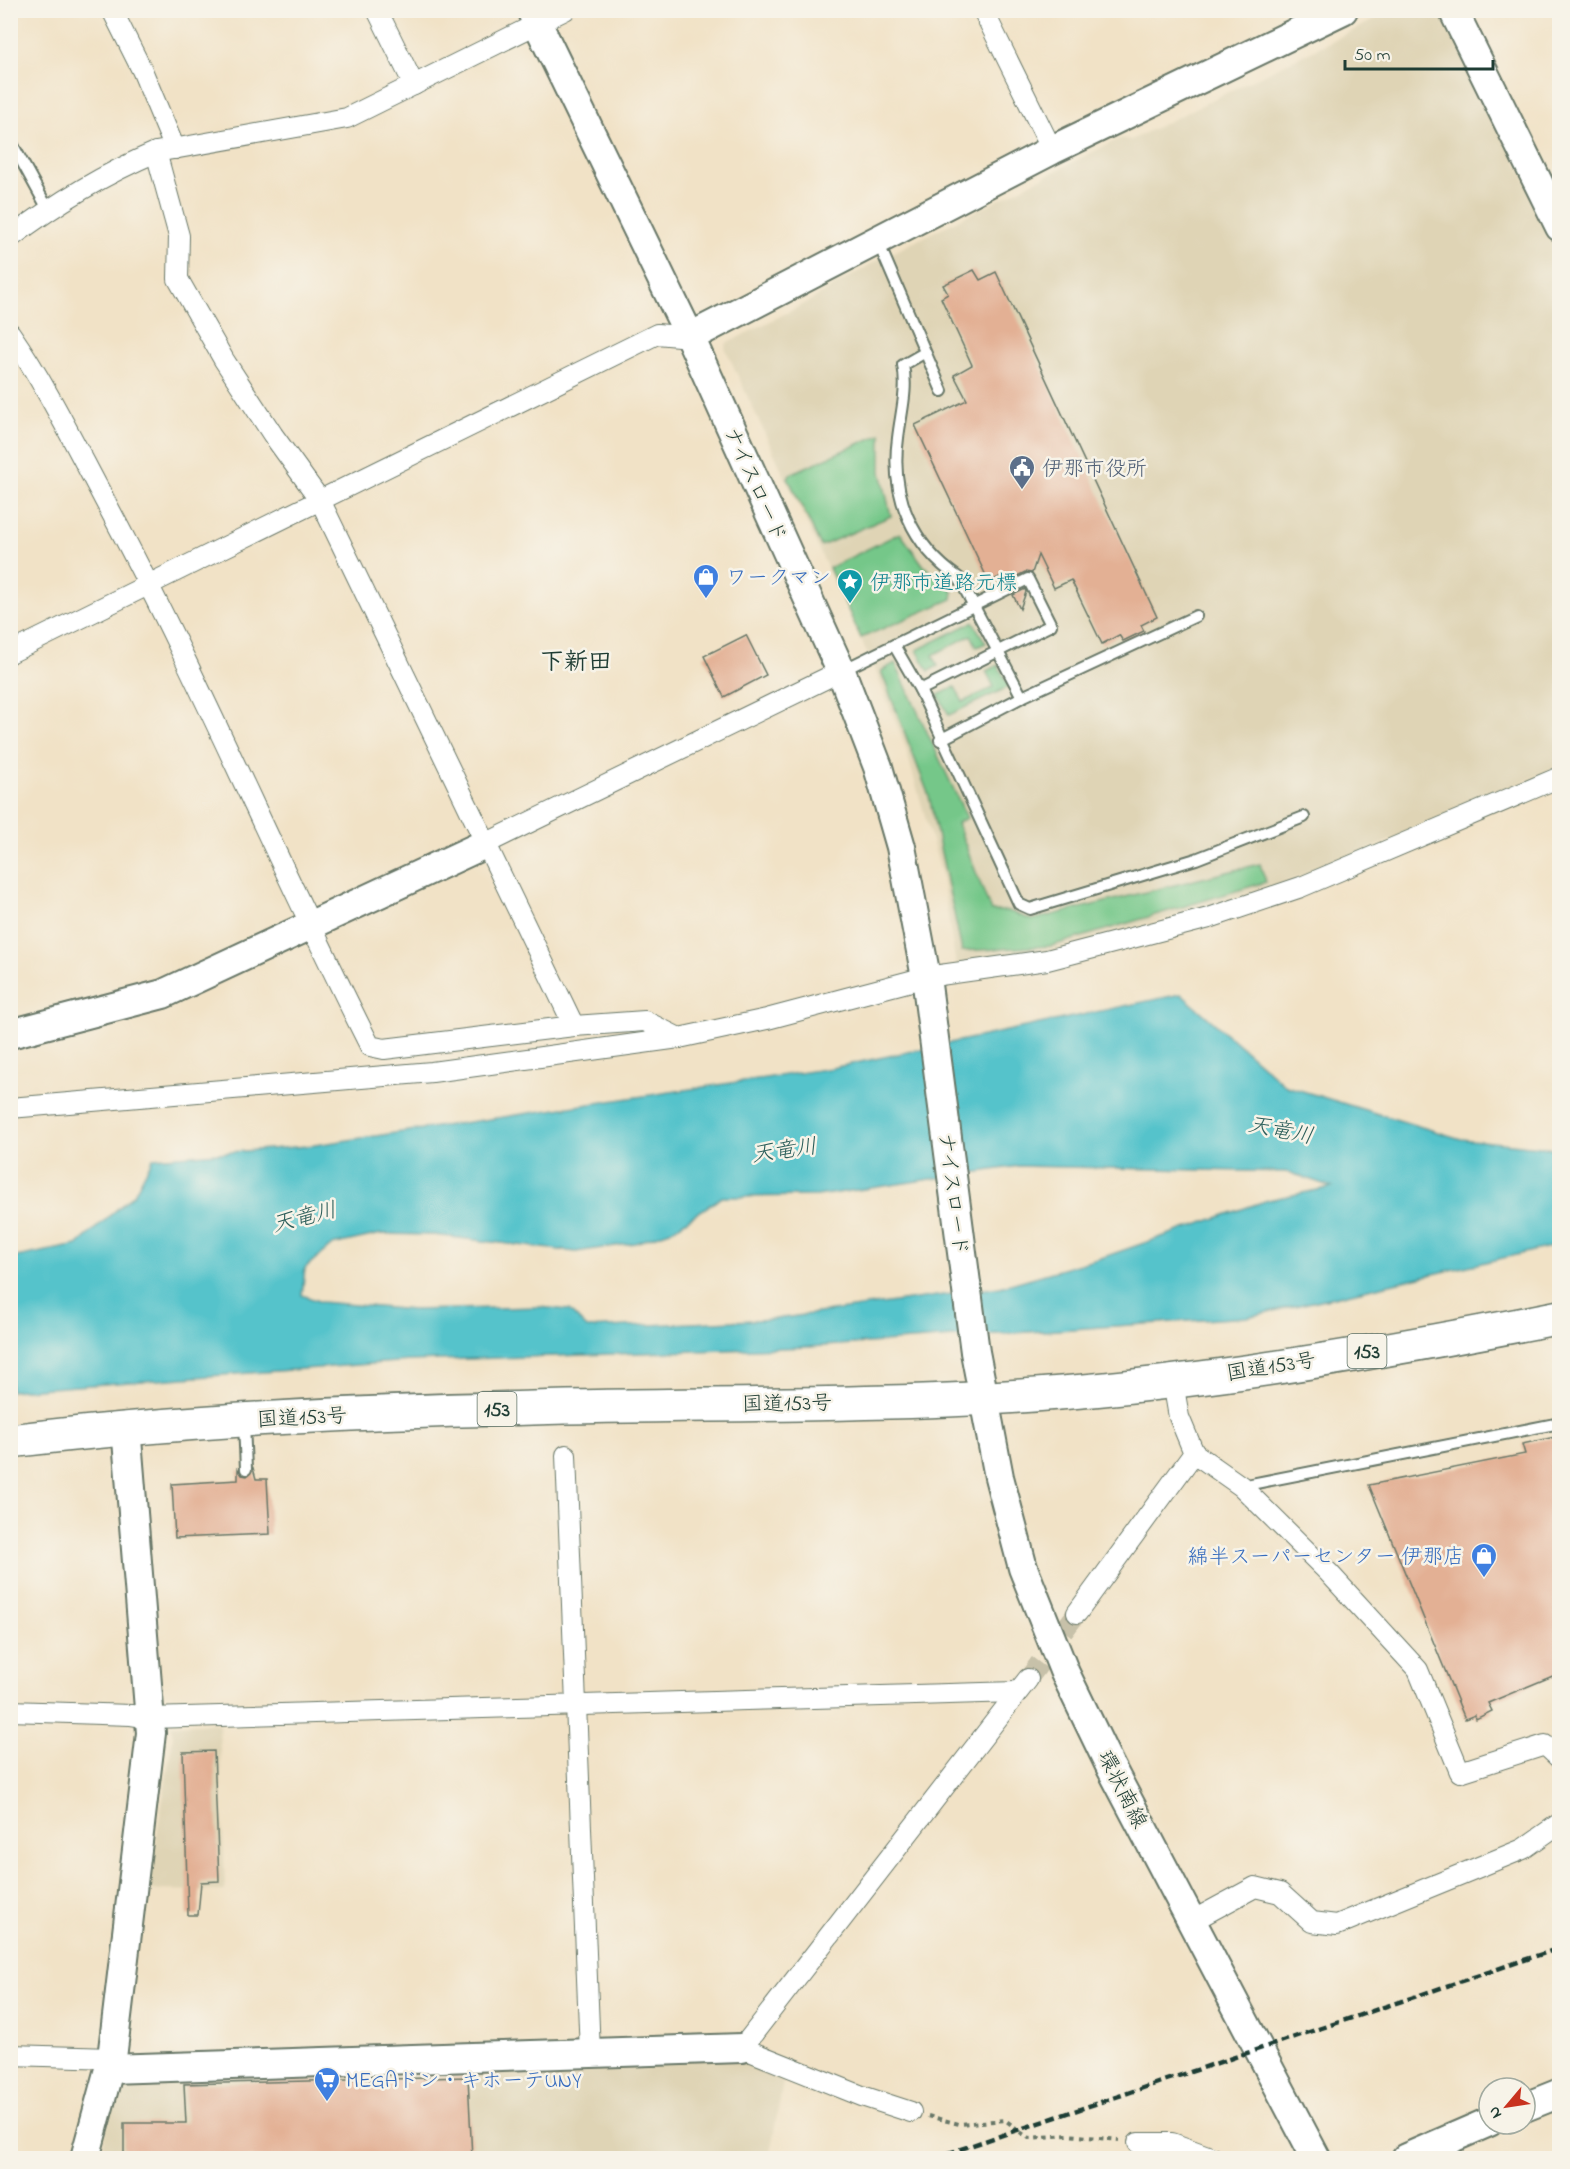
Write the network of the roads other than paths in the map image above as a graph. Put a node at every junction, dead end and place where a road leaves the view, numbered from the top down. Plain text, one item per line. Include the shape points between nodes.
1 (112, 10) edge
2 (377, 10) edge
3 (565, 10) edge
4 (982, 10) edge
5 (1343, 10) edge
6 (1453, 10) edge
7 (534, 17) edge
8 (414, 85) junction
9 (10, 140) edge
10 (1052, 150) junction
11 (165, 151) junction
12 (48, 209) junction
13 (1560, 227) edge
14 (10, 238) edge
15 (877, 241) junction
16 (10, 333) edge
17 (690, 337) junction
18 (924, 353) junction
19 (942, 391) dead end
20 (320, 500) junction
21 (150, 584) junction
22 (973, 604) junction
23 (1196, 616) dead end
24 (894, 645) junction
25 (998, 651) junction
26 (10, 653) edge
27 (841, 671) junction
28 (920, 690) junction
29 (1022, 697) junction
30 (940, 740) junction
31 (1560, 777) edge
32 (1304, 817) dead end
33 (485, 844) junction
34 (309, 927) junction
35 (927, 984) junction
36 (574, 1026) junction
37 (10, 1034) edge
38 (680, 1038) junction
39 (10, 1108) edge
40 (1560, 1317) edge
41 (1173, 1382) junction
42 (984, 1398) junction
43 (244, 1420) junction
44 (1560, 1423) edge
45 (126, 1427) junction
46 (10, 1441) edge
47 (1194, 1453) junction
48 (566, 1455) dead end
49 (246, 1469) dead end
50 (1241, 1486) junction
51 (1077, 1613) tunnel mouth
52 (575, 1707) junction
53 (10, 1712) edge
54 (151, 1718) junction
55 (1560, 1759) edge
56 (1560, 1823) edge
57 (1192, 1921) junction
58 (742, 2048) junction
59 (590, 2053) junction
60 (10, 2055) edge
61 (111, 2063) junction
62 (1560, 2093) edge
63 (1537, 2102) edge
64 (911, 2112) road end
65 (1477, 2127) edge
66 (1138, 2143) road end
67 (85, 2158) edge
68 (1213, 2158) edge
69 (1316, 2158) edge
70 (1406, 2158) edge

1 - 11 street via 142,70
2 - 8 street
3 - 7 street
4 - 10 street
5 - 10 street
6 - 13 street
7 - 8 street
7 - 17 street, ナイスロード
8 - 11 street via 347,118
9 - 12 lane
10 - 15 street
11 - 12 street via 127,164
11 - 20 street via 178,236 178,279 224,360
12 - 14 street
15 - 17 street
15 - 18 lane
16 - 21 street via 35,369
17 - 20 street via 657,334
17 - 27 street, ナイスロード
18 - 19 lane
18 - 22 lane via 903,365 907,383 895,460 898,493 919,541 960,578
20 - 21 street
20 - 33 street
21 - 26 street
21 - 34 street
22 - 24 lane
22 - 25 lane
22 - 25 lane via 1028,579 1051,624
23 - 29 lane
24 - 27 lane
24 - 28 lane
25 - 28 lane
25 - 29 lane
27 - 33 street
27 - 35 street, ナイスロード via 878,767 898,836
28 - 30 lane
29 - 30 lane
30 - 32 lane via 1018,904 1030,909 1196,859
31 - 35 street via 1334,874 1209,918 1047,960
33 - 34 street
33 - 36 street
34 - 36 street via 370,1046 384,1049
34 - 37 street via 163,994
35 - 38 street
35 - 42 street, ナイスロード
36 - 38 street via 645,1021
38 - 39 street via 432,1072
40 - 41 highway, 国道153号 / 153 via 1448,1339
41 - 42 highway, 国道153号 / 153
41 - 47 street via 1179,1417
42 - 43 highway, 国道153号 / 153 via 521,1408
42 - 57 street, 環状南線 via 1007,1511 1044,1623 1110,1766
43 - 45 highway, 国道153号 / 153
43 - 49 lane
44 - 50 lane
45 - 46 highway, 国道153号 / 153
45 - 54 street
47 - 50 street
47 - 51 street
48 - 52 street
50 - 55 street via 1329,1573 1418,1670 1460,1772 1545,1745
52 - 54 street
52 - 58 street via 1022,1686
52 - 59 street
53 - 54 street
54 - 61 street
56 - 57 street via 1524,1849 1337,1925 1312,1922 1280,1893 1256,1887
57 - 69 street, 環状南線
58 - 59 street
58 - 64 street
59 - 61 street
60 - 61 street
61 - 67 street
62 - 63 street
65 - 70 street
66 - 68 street via 1172,2143

